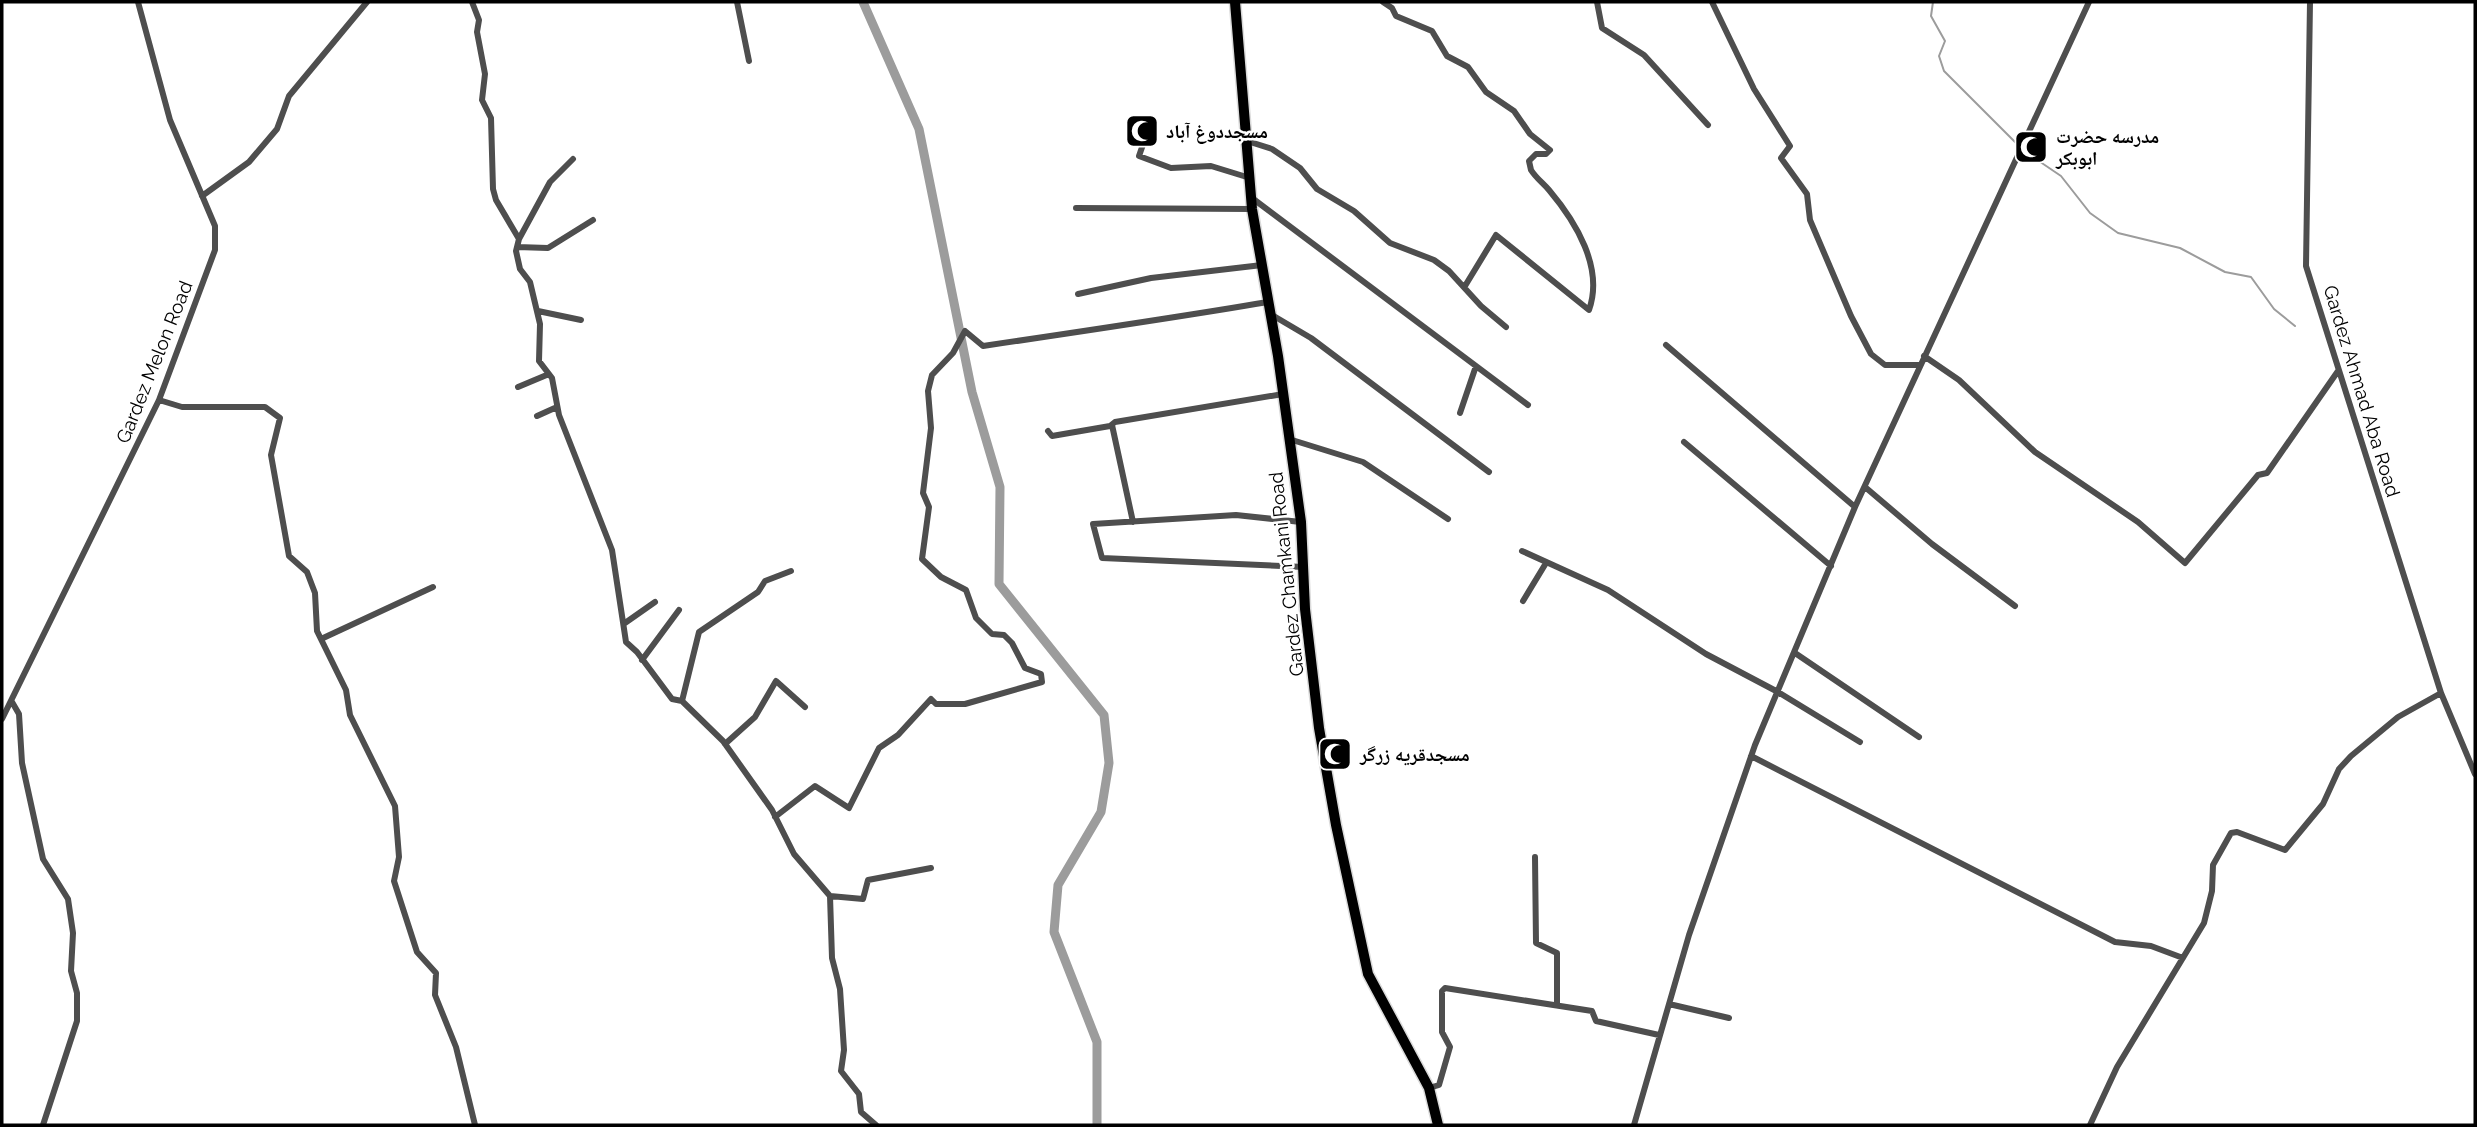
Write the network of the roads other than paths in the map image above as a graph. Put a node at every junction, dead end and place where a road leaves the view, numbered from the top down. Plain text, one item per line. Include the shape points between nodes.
1 (138, 2) edge
2 (367, 2) edge
3 (472, 2) edge
4 (737, 2) edge
5 (1235, 2) edge
6 (1383, 2) edge
7 (1597, 2) edge
8 (1712, 2) edge
9 (2089, 2) edge
10 (2310, 2) edge
11 (749, 61) dead end
12 (1708, 125) dead end
13 (1148, 130) dead end
14 (1247, 141) junction
15 (573, 159) dead end
16 (1250, 178) junction
17 (202, 196) junction
18 (1252, 198) junction
19 (1076, 208) dead end
20 (1252, 209) junction
21 (593, 220) dead end
22 (519, 239) junction
23 (517, 247) junction
24 (1262, 265) junction
25 (1465, 286) junction
26 (1078, 294) dead end
27 (1268, 302) junction
28 (538, 312) junction
29 (1270, 314) junction
30 (581, 320) dead end
31 (1506, 327) dead end
32 (1666, 345) dead end
33 (1924, 356) junction
34 (1920, 365) junction
35 (1476, 366) junction
36 (2338, 371) junction
37 (549, 373) junction
38 (518, 387) dead end
39 (1283, 394) junction
40 (159, 400) junction
41 (1528, 405) dead end
42 (557, 407) junction
43 (1460, 413) dead end
44 (537, 416) dead end
45 (1111, 423) junction
46 (1048, 431) dead end
47 (1289, 439) junction
48 (1684, 442) dead end
49 (1489, 472) dead end
50 (1864, 487) junction
51 (1855, 507) junction
52 (1448, 519) dead end
53 (1133, 522) junction
54 (1301, 522) junction
55 (1522, 551) dead end
56 (1546, 563) junction
57 (1831, 566) junction
58 (1304, 567) junction
59 (791, 571) dead end
60 (433, 587) dead end
61 (1523, 601) dead end
62 (654, 603) dead end
63 (2015, 606) dead end
64 (679, 610) dead end
65 (625, 624) junction
66 (321, 639) junction
67 (1795, 653) junction
68 (642, 660) junction
69 (1778, 692) junction
70 (2441, 693) junction
71 (682, 701) junction
72 (12, 702) junction
73 (805, 707) dead end
74 (5, 711) edge
75 (2, 719) edge
76 (1919, 737) dead end
77 (1860, 742) dead end
78 (725, 744) junction
79 (1751, 756) junction
80 (2475, 774) edge
81 (775, 817) junction
82 (1535, 857) dead end
83 (931, 868) dead end
84 (830, 896) junction
85 (2183, 958) junction
86 (1557, 1003) junction
87 (1669, 1003) junction
88 (1729, 1018) dead end
89 (1659, 1035) junction
90 (1429, 1088) junction
91 (43, 1125) edge
92 (475, 1125) edge
93 (876, 1125) edge
94 (1438, 1125) edge
95 (1634, 1125) edge
96 (2090, 1125) edge

1 - 17 street, Gardez Melon Road via 170,120
2 - 17 street via 289,96 277,129 249,162
3 - 22 street via 479,20 485,74 482,100 491,118 493,189
4 - 11 street
5 - 14 highway, Gardez Chamkani Road
6 - 25 street via 1396,16 1432,32 1447,56 1468,66 1486,92 1514,111 1530,134 1547,145 1550,150 1546,154 1536,154 1529,161 1531,170 1578,227 1591,268 1594,298 1589,310 1496,235
7 - 12 street via 1602,28 1644,55
8 - 34 street via 1754,89 1790,146 1781,158 1807,194 1810,220 1871,354 1885,365
9 - 33 street
10 - 36 street, Gardez Ahmad Aba Road via 2306,267
13 - 16 street via 1139,156 1171,168 1211,166
14 - 16 highway, Gardez Chamkani Road
14 - 25 street via 1272,149 1390,243 1434,260
15 - 22 street via 550,182
16 - 18 highway, Gardez Chamkani Road
17 - 40 street, Gardez Melon Road via 215,226 215,250
18 - 20 highway, Gardez Chamkani Road
18 - 35 street
19 - 20 street
20 - 24 highway, Gardez Chamkani Road
21 - 23 street via 548,248
22 - 23 street
23 - 28 street via 520,269 530,282
24 - 26 street via 1151,278
24 - 27 highway, Gardez Chamkani Road
25 - 31 street
27 - 29 highway, Gardez Chamkani Road
27 - 81 street via 983,346 965,331 953,353 932,375 928,391 931,428 923,493 929,508 922,559 941,578 966,590 976,618 992,634 1003,635 1012,643 1025,668 1041,674 1042,682 965,704 936,704 931,699 898,735 879,748 849,808 815,786
28 - 30 street
28 - 37 street via 538,354
29 - 39 highway, Gardez Chamkani Road
29 - 49 street via 1311,338
32 - 51 street
33 - 34 street
33 - 36 street via 1959,380 2035,452 2138,522 2185,563 2258,475 2269,472
34 - 50 street
35 - 41 street
35 - 43 street
36 - 70 street, Gardez Ahmad Aba Road
37 - 38 street
37 - 42 street
39 - 45 street
39 - 47 highway, Gardez Chamkani Road
40 - 66 street via 183,407 265,407 281,418 271,455 289,556 307,572 315,593
40 - 72 street, Gardez Melon Road
42 - 44 street
42 - 65 street via 612,550
45 - 46 street via 1052,436
45 - 53 street
47 - 52 street via 1363,462
47 - 54 highway, Gardez Chamkani Road
48 - 57 street
50 - 51 street
50 - 63 street
51 - 57 street
53 - 54 street via 1236,515
53 - 58 street via 1093,524 1102,558
54 - 58 highway, Gardez Chamkani Road
55 - 56 street
56 - 61 street
56 - 69 street via 1608,590 1706,654
57 - 67 street
58 - 90 highway, Gardez Chamkani Road via 1319,728 1368,974
59 - 71 street via 765,581 758,592 699,632
60 - 66 street
62 - 65 street
64 - 68 street
65 - 68 street via 626,642
66 - 92 street via 346,690 350,715 395,806 399,857 394,881 417,952 436,973 435,995 456,1047
67 - 69 street
67 - 76 street
68 - 71 street via 672,699
69 - 77 street
69 - 79 street
70 - 80 street, Gardez Ahmad Aba Road
70 - 85 street via 2398,716 2351,756 2339,769 2323,804 2285,850 2231,833 2213,865 2204,923
71 - 78 street
72 - 74 street, Gardez Melon Road
72 - 91 street via 19,714 22,763 43,859 68,899 73,933 76,1021
73 - 78 street via 776,681 755,717
74 - 75 street, Gardez Melon Road
78 - 81 street
79 - 85 street via 2115,942 2151,946
79 - 87 street
81 - 84 street via 794,854
82 - 86 street via 1536,943 1557,953
83 - 84 street via 868,880 863,899
84 - 93 street via 832,958 840,989 844,1050 841,1071 859,1094 861,1112
85 - 96 street via 2117,1067
86 - 89 street via 1592,1011 1596,1021
86 - 90 street via 1443,988 1442,1032 1449,1053 1443,1079
87 - 88 street
87 - 89 street
89 - 95 street
90 - 94 highway, Gardez Chamkani Road

